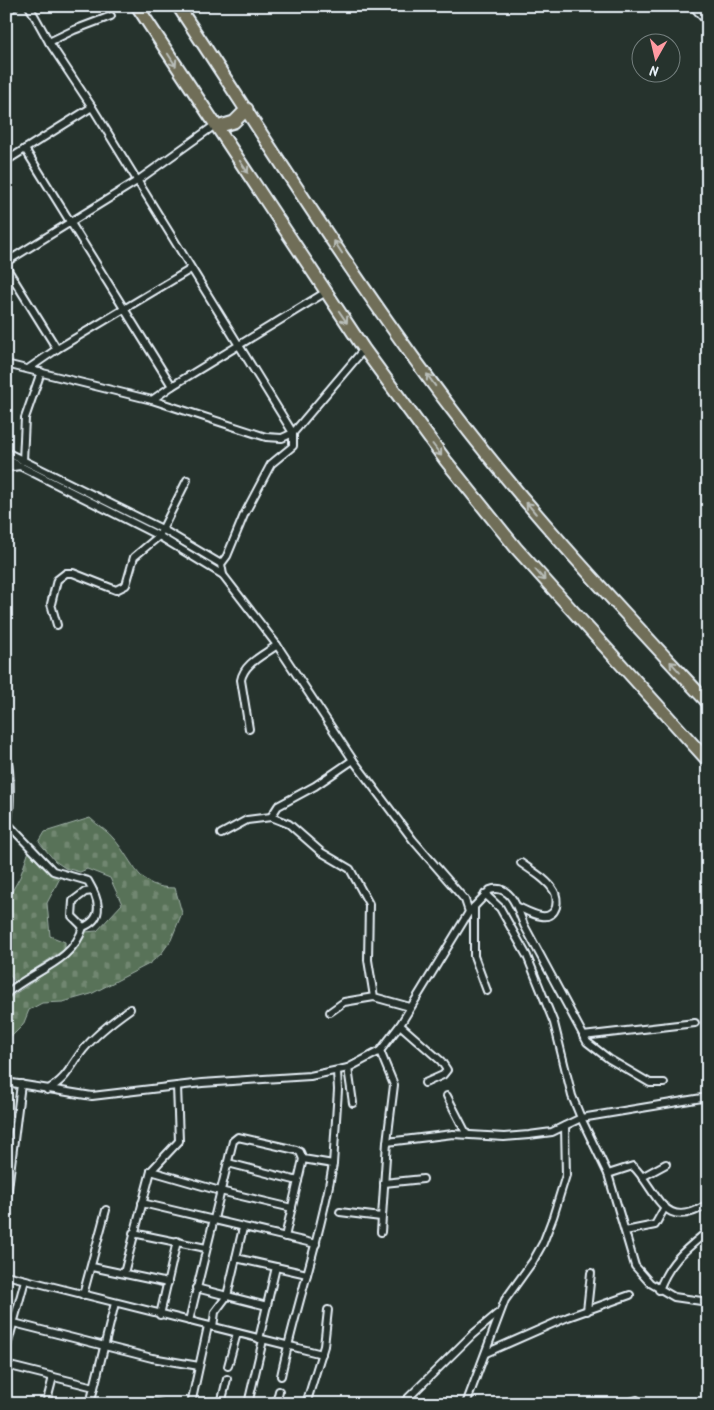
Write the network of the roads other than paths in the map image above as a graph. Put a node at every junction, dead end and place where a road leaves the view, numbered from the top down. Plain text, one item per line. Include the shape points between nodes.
1 (14, 6) edge
2 (29, 6) edge
3 (137, 6) edge
4 (178, 6) edge
5 (693, 6) edge
6 (6, 10) edge
7 (111, 16) dead end
8 (708, 23) edge
9 (49, 42) junction
10 (92, 107) junction
11 (247, 109) junction
12 (216, 126) junction
13 (25, 149) junction
14 (6, 161) edge
15 (137, 181) junction
16 (72, 222) junction
17 (6, 262) edge
18 (6, 267) edge
19 (191, 269) junction
20 (326, 292) junction
21 (123, 308) junction
22 (239, 345) junction
23 (56, 349) junction
24 (364, 350) junction
25 (6, 364) edge
26 (28, 369) junction
27 (41, 372) junction
28 (172, 386) junction
29 (152, 400) junction
30 (293, 433) junction
31 (6, 452) edge
32 (6, 459) edge
33 (22, 463) junction
34 (6, 468) edge
35 (188, 480) dead end
36 (162, 529) junction
37 (159, 536) junction
38 (221, 564) junction
39 (223, 575) junction
40 (57, 624) dead end
41 (277, 645) junction
42 (708, 704) edge
43 (249, 729) dead end
44 (6, 755) edge
45 (353, 760) junction
46 (708, 761) edge
47 (271, 817) junction
48 (7, 826) edge
49 (222, 834) dead end
50 (520, 863) dead end
51 (93, 891) junction
52 (485, 894) junction
53 (518, 907) junction
54 (472, 910) junction
55 (83, 927) junction
56 (487, 991) dead end
57 (6, 994) edge
58 (374, 998) junction
59 (410, 1008) junction
60 (130, 1009) dead end
61 (330, 1012) dead end
62 (696, 1023) dead end
63 (400, 1025) junction
64 (583, 1036) junction
65 (380, 1051) junction
66 (348, 1068) junction
67 (337, 1071) junction
68 (6, 1082) edge
69 (425, 1083) dead end
70 (21, 1084) junction
71 (664, 1084) dead end
72 (177, 1086) junction
73 (47, 1090) junction
74 (447, 1096) dead end
75 (708, 1096) edge
76 (353, 1103) dead end
77 (581, 1118) junction
78 (565, 1126) junction
79 (466, 1133) junction
80 (387, 1142) junction
81 (303, 1160) junction
82 (228, 1163) junction
83 (333, 1164) junction
84 (666, 1164) dead end
85 (8, 1171) edge
86 (152, 1171) junction
87 (608, 1174) junction
88 (642, 1177) junction
89 (423, 1179) dead end
90 (298, 1180) junction
91 (384, 1183) junction
92 (220, 1191) junction
93 (142, 1203) junction
94 (708, 1204) edge
95 (6, 1205) edge
96 (664, 1207) junction
97 (292, 1208) junction
98 (106, 1210) dead end
99 (340, 1212) dead end
100 (381, 1217) junction
101 (213, 1220) junction
102 (243, 1228) junction
103 (625, 1231) junction
104 (708, 1231) edge
105 (381, 1232) dead end
106 (133, 1233) junction
107 (285, 1237) junction
108 (177, 1241) junction
109 (316, 1244) junction
110 (206, 1248) junction
111 (236, 1258) junction
112 (92, 1266) junction
113 (276, 1267) junction
114 (124, 1273) junction
115 (307, 1274) junction
116 (591, 1274) dead end
117 (6, 1275) edge
118 (25, 1280) junction
119 (168, 1283) junction
120 (196, 1288) junction
121 (659, 1290) junction
122 (83, 1295) junction
123 (630, 1295) dead end
124 (228, 1296) junction
125 (708, 1302) edge
126 (115, 1303) junction
127 (267, 1306) junction
128 (328, 1310) dead end
129 (587, 1311) junction
130 (498, 1313) junction
131 (160, 1315) junction
132 (189, 1321) junction
133 (9, 1322) edge
134 (210, 1327) junction
135 (237, 1333) junction
136 (261, 1339) junction
137 (104, 1346) junction
138 (288, 1346) junction
139 (6, 1350) edge
140 (322, 1354) junction
141 (486, 1354) junction
142 (6, 1365) edge
143 (199, 1366) junction
144 (228, 1366) dead end
145 (281, 1376) dead end
146 (53, 1377) junction
147 (226, 1379) dead end
148 (94, 1386) junction
149 (279, 1392) dead end
150 (637, 1400) dead end
151 (46, 1404) edge
152 (90, 1404) edge
153 (147, 1404) edge
154 (161, 1404) edge
155 (191, 1404) edge
156 (221, 1404) edge
157 (248, 1404) edge
158 (276, 1404) edge
159 (306, 1404) edge
160 (402, 1404) edge
161 (466, 1404) edge
162 (623, 1404) edge

1 - 6 street
2 - 9 street
3 -> 12 highway
4 - 11 highway
5 - 8 street
7 - 9 street
9 - 10 street
10 - 13 street
10 - 15 street
11 - 12 highway via 234,122
42 -> 11 highway via 544,524 452,410 346,259
12 - 15 street
12 -> 20 highway
13 - 14 street
13 - 16 street
15 - 16 street
15 - 19 street
16 - 17 street
16 - 21 street
18 - 23 street
19 - 21 street
19 - 22 street
20 - 22 street
20 -> 24 highway
21 - 23 street
21 - 28 street
22 - 28 street
22 - 30 street
23 - 26 street
24 - 30 street
24 -> 46 highway via 516,548
25 - 26 street
26 - 27 street
27 - 29 street
27 - 33 street via 24,418
28 - 29 street
29 - 30 street via 266,437 282,438
30 - 38 street via 293,446 271,464
31 - 33 street
32 - 33 street
33 - 34 street
33 - 36 street
33 - 37 street
35 - 36 street
36 - 37 street
36 - 38 street
37 - 39 street
37 - 40 street via 136,553 128,580 121,589 110,588 73,573 61,576 54,586 51,604
38 - 39 street
39 - 41 street
41 - 43 street via 242,672 240,680
41 - 45 street
44 - 48 street via 10,763
45 - 47 street via 278,806
45 - 54 street via 413,840
47 - 49 street via 247,820
47 - 58 street via 290,824 321,852 344,864 366,895 369,904 368,960
48 - 51 street via 53,871 88,881
50 - 53 street via 548,883 556,895 556,902 555,909 544,917
51 - 55 street via 97,897 98,912 90,925
51 - 55 street via 85,892 73,901 72,916
52 - 53 street via 501,889
52 - 54 street
52 - 77 street via 500,908 527,956 554,1023 572,1096
53 - 64 street via 524,925
54 - 56 street via 476,923 474,956
54 - 59 street
55 - 57 street via 70,951
58 - 59 street
58 - 61 street via 344,1002
59 - 63 street
60 - 73 street via 84,1050 66,1077
62 - 64 street
63 - 65 street
63 - 69 street via 447,1070
64 - 71 street via 590,1046 609,1059 650,1082
65 - 66 street
65 - 80 street via 394,1085
66 - 67 street
66 - 76 street
67 - 72 street
67 - 83 street
68 - 70 street
70 - 73 street
70 - 85 street
72 - 73 street via 92,1096
72 - 86 street via 179,1141
74 - 79 street
75 - 77 street
77 - 78 street
77 - 87 street
78 - 79 street via 552,1132 512,1136
78 - 130 street via 566,1174 554,1217 543,1243
79 - 80 street
80 - 91 street
81 - 82 street via 296,1150 238,1137 232,1141
81 - 83 street
81 - 90 street
82 - 90 street
82 - 92 street
83 - 109 street
84 - 88 street
85 - 95 street
86 - 92 street
86 - 93 street
87 - 88 street via 632,1166
87 - 103 street
88 - 96 street
89 - 91 street
90 - 97 street
91 - 100 street
92 - 97 street
92 - 101 street
93 - 101 street
93 - 106 street
94 - 96 street via 684,1215 671,1213
96 - 103 street via 655,1225
97 - 107 street
98 - 112 street
99 - 100 street
100 - 105 street
101 - 102 street
101 - 110 street
102 - 107 street
102 - 111 street
103 - 121 street via 635,1266
104 - 121 street via 674,1261 666,1271
106 - 108 street
106 - 114 street
107 - 109 street
108 - 110 street
108 - 119 street
109 - 115 street
110 - 120 street
111 - 113 street
111 - 124 street
112 - 114 street
112 - 122 street
113 - 115 street
113 - 127 street
114 - 119 street
115 - 138 street
116 - 129 street
117 - 118 street
118 - 122 street
118 - 133 street
119 - 131 street
120 - 124 street
120 - 132 street
121 - 125 street via 674,1297
122 - 126 street
123 - 129 street
124 - 127 street
124 - 134 street via 215,1312
126 - 131 street
126 - 137 street
127 - 136 street
128 - 140 street
129 - 141 street
130 - 141 street
130 - 160 street
131 - 132 street
132 - 134 street
133 - 137 street
133 - 139 street
134 - 135 street
134 - 143 street
135 - 136 street
135 - 144 street
136 - 138 street
136 - 157 street
137 - 143 street
137 - 148 street
138 - 140 street
138 - 145 street
140 - 159 street
141 - 161 street
142 - 146 street
143 - 155 street
146 - 148 street
146 - 151 street
147 - 156 street
148 - 152 street
149 - 158 street
150 - 162 street
153 - 154 street

